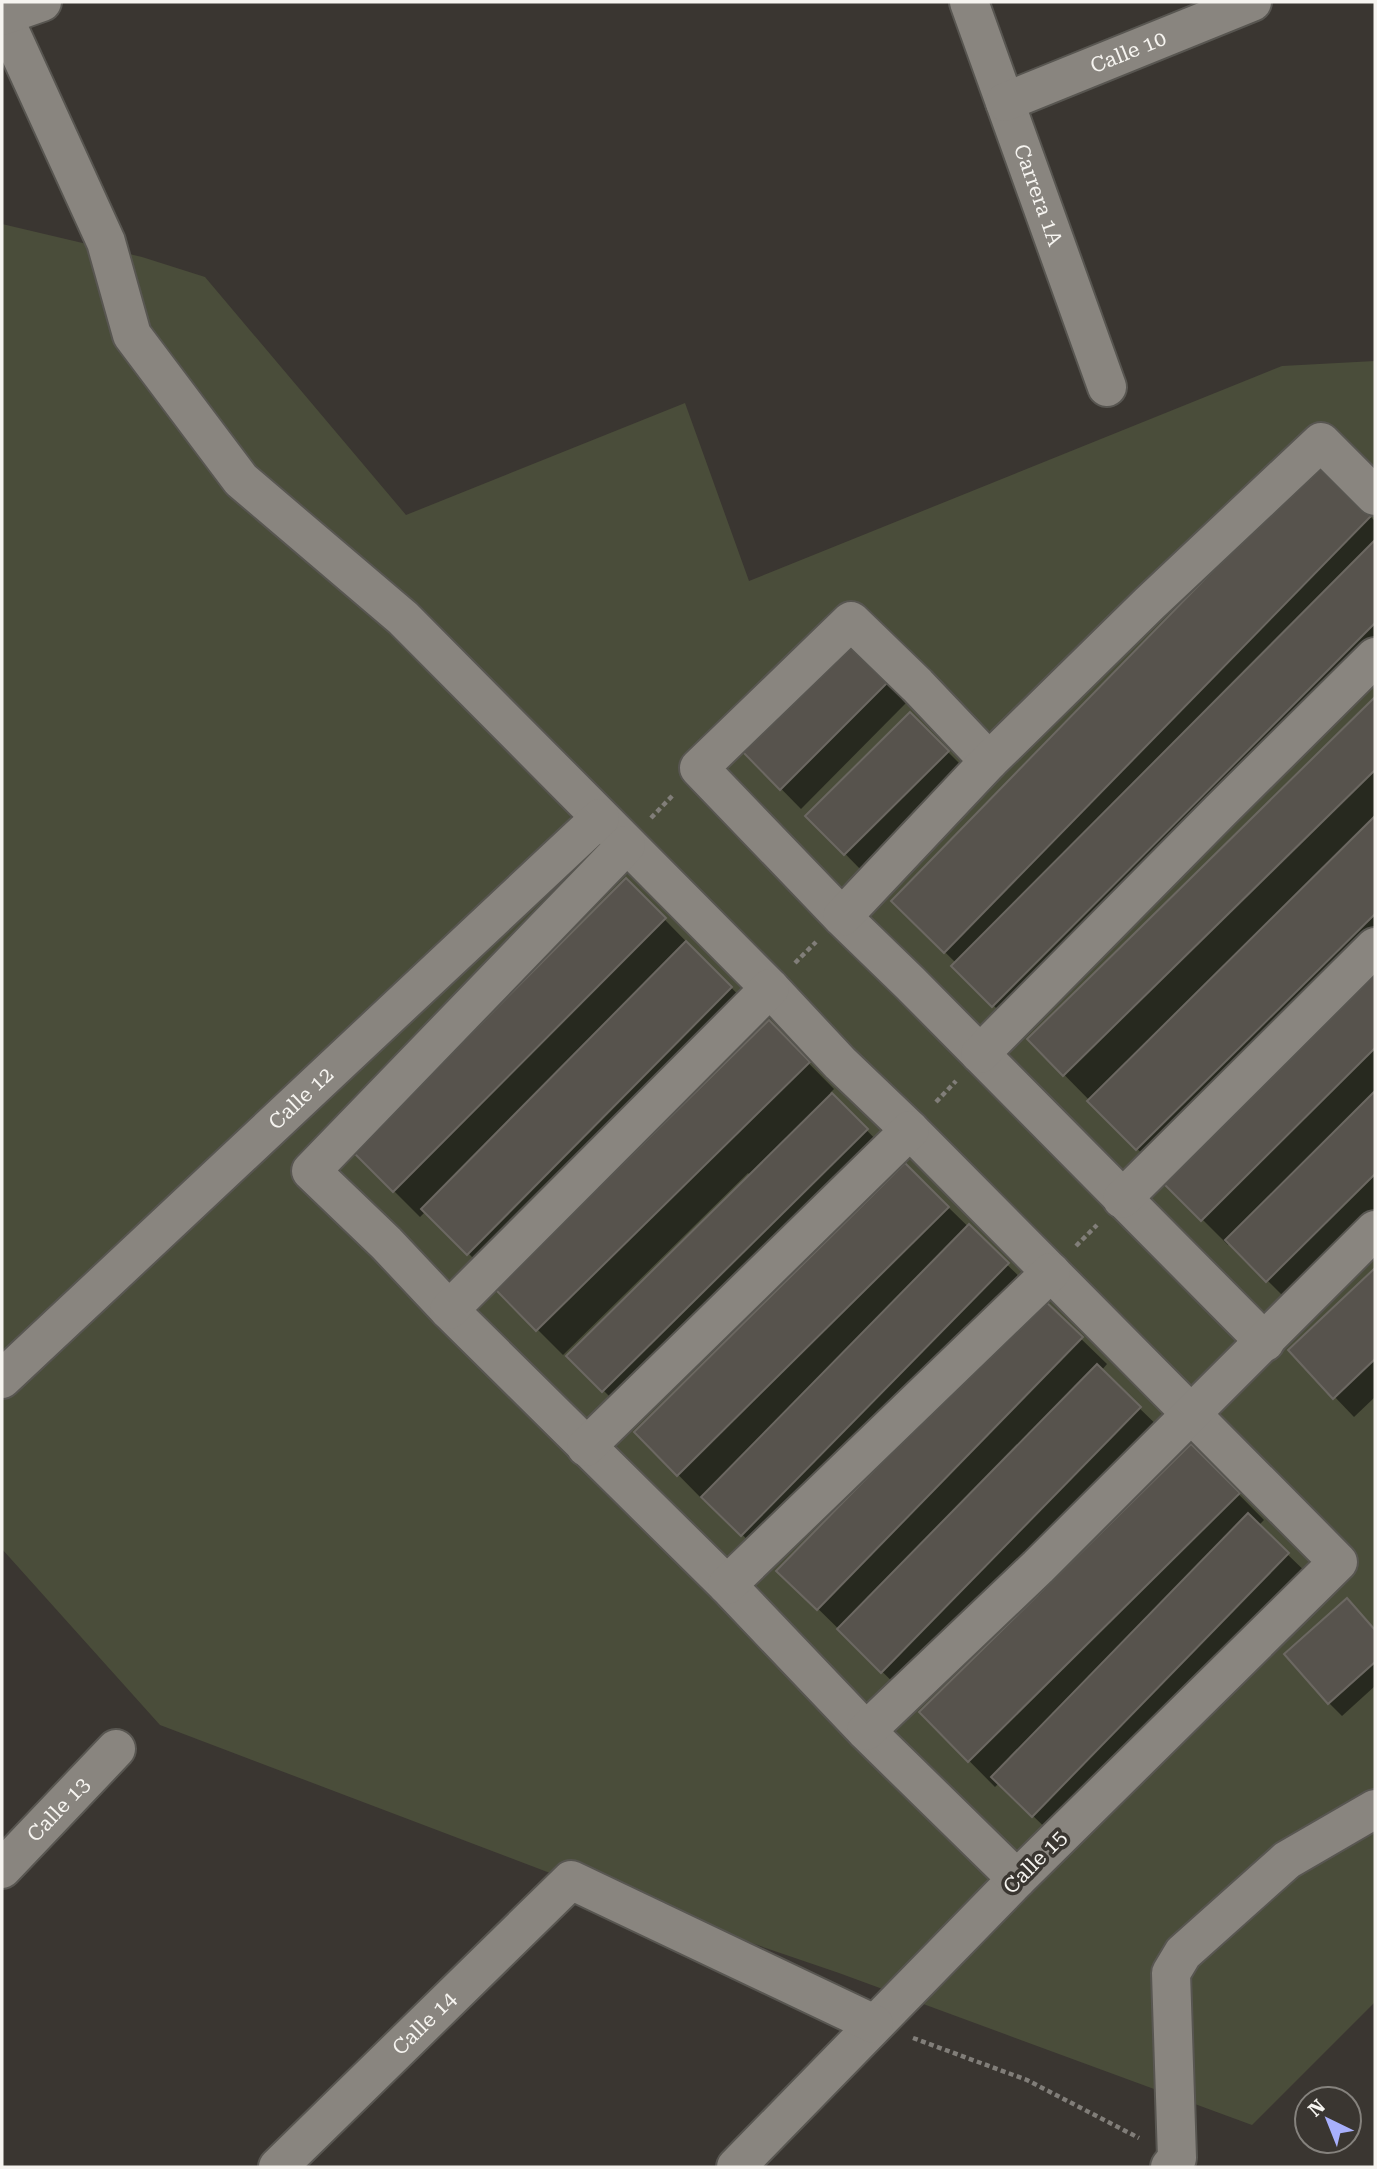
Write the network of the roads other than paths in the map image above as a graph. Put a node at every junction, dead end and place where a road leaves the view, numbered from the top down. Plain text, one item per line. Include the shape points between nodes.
1 (42, 2) edge
2 (969, 2) edge
3 (1252, 2) edge
4 (2, 16) edge
5 (1005, 102) junction
6 (1107, 387) dead end
7 (1375, 496) edge
8 (1375, 657) edge
9 (989, 761) junction
10 (600, 818) junction
11 (626, 845) junction
12 (842, 917) junction
13 (1375, 947) edge
14 (770, 988) junction
15 (980, 1054) junction
16 (910, 1130) junction
17 (1122, 1199) junction
18 (1375, 1230) edge
19 (1051, 1272) junction
20 (449, 1310) junction
21 (1265, 1342) junction
22 (2, 1379) edge
23 (1191, 1412) junction
24 (586, 1447) junction
25 (727, 1585) junction
26 (866, 1731) junction
27 (116, 1749) dead end
28 (1375, 1809) edge
29 (2, 1869) edge
30 (1017, 1879) junction
31 (874, 2024) junction
32 (1173, 2162) edge
33 (278, 2167) edge
34 (736, 2167) edge

1 - 4 street
2 - 5 street, Carrera 1A
3 - 5 street, Calle 10
4 - 10 street via 106,242 132,335 241,480 403,618
5 - 6 street, Carrera 1A
7 - 9 street via 1321,442
8 - 15 street
9 - 12 street
9 - 12 street via 851,621 699,768
10 - 11 street
10 - 22 street, Calle 12
11 - 14 street
11 - 20 street via 311,1171
12 - 15 street
13 - 17 street
14 - 16 street
14 - 20 street
15 - 17 street
16 - 19 street
16 - 24 street
17 - 21 street
18 - 21 street
19 - 23 street
19 - 25 street
20 - 24 street
21 - 23 street
23 - 26 street
23 - 30 street, Calle 15 via 1338,1562
24 - 25 street
25 - 26 street
26 - 30 street
27 - 29 street, Calle 13
28 - 32 street via 1287,1860 1183,1954 1171,1973
30 - 31 street, Calle 15
31 - 33 street, Calle 14 via 571,1880
31 - 34 street, Calle 15

